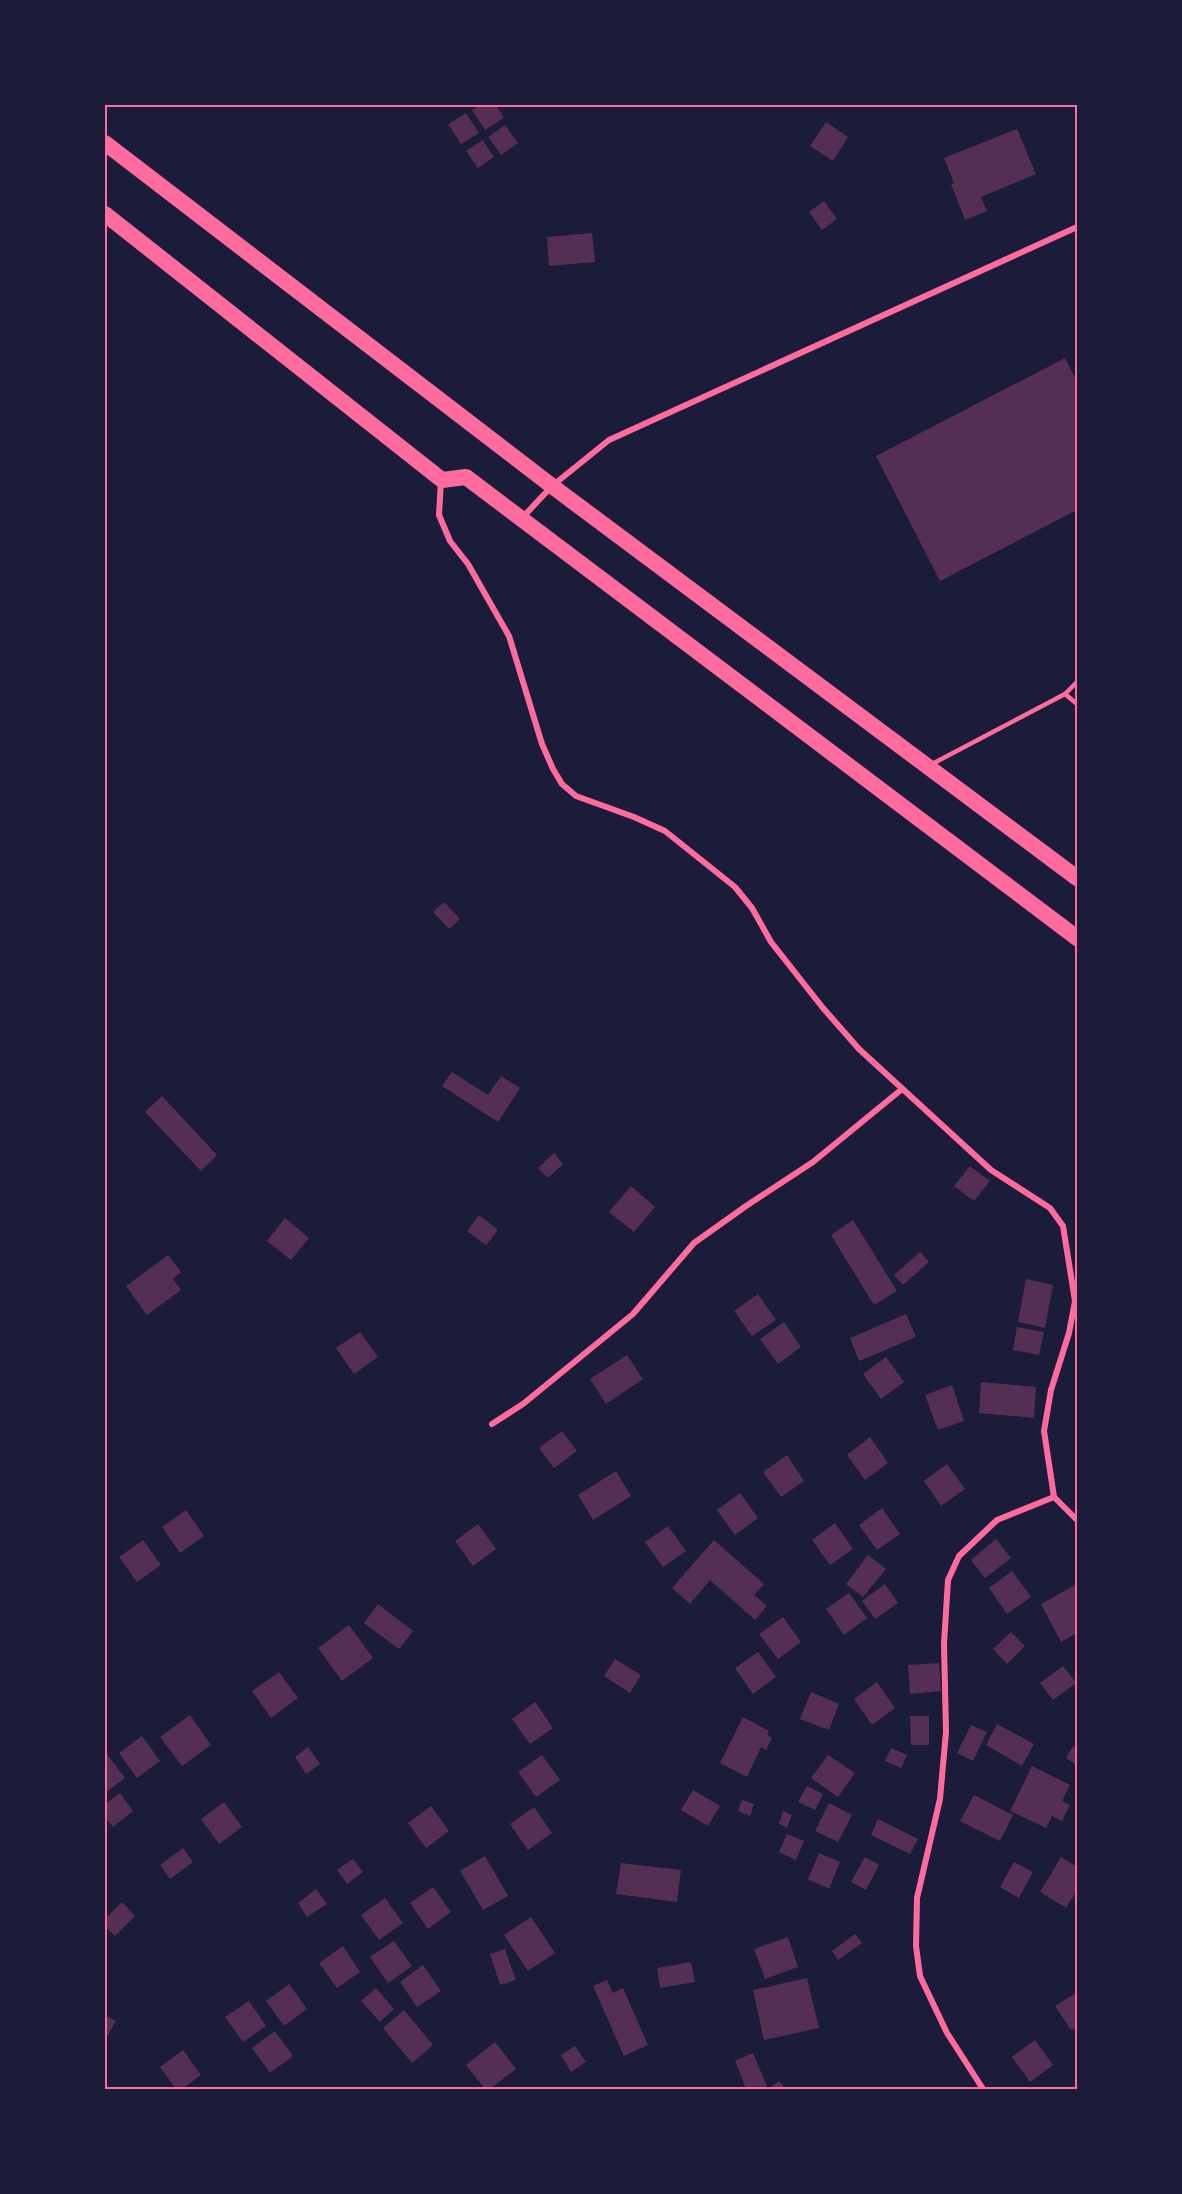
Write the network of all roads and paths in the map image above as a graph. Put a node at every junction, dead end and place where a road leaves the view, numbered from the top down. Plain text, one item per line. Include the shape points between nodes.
1 (105, 143) edge
2 (105, 214) edge
3 (1077, 227) edge
4 (442, 480) junction
5 (552, 486) junction
6 (520, 519) junction
7 (1077, 682) edge
8 (1065, 694) junction
9 (1077, 704) edge
10 (927, 767) junction
11 (1077, 879) edge
12 (1077, 939) edge
13 (902, 1089) junction
14 (492, 1424) dead end
15 (1054, 1497) junction
16 (1077, 1520) edge
17 (983, 2089) edge

1 - 5 highway
2 - 4 highway
3 - 5 street via 609,440
4 - 6 highway via 466,477
4 - 13 street via 439,515 450,541 468,564 509,636 542,744 562,784 576,796 665,831 735,887 753,908 771,942 823,1008
5 - 6 street
5 - 10 highway
6 - 12 highway
7 - 8 lane
8 - 9 lane
8 - 10 lane
10 - 11 highway
13 - 14 street via 813,1162 694,1243 633,1314 523,1404
13 - 15 street via 991,1170 1050,1208 1063,1226 1075,1300 1044,1431
15 - 16 street
15 - 17 street via 997,1520 959,1556 948,1580 945,1744 940,1799 917,1898 916,1946 920,1977 947,2033

